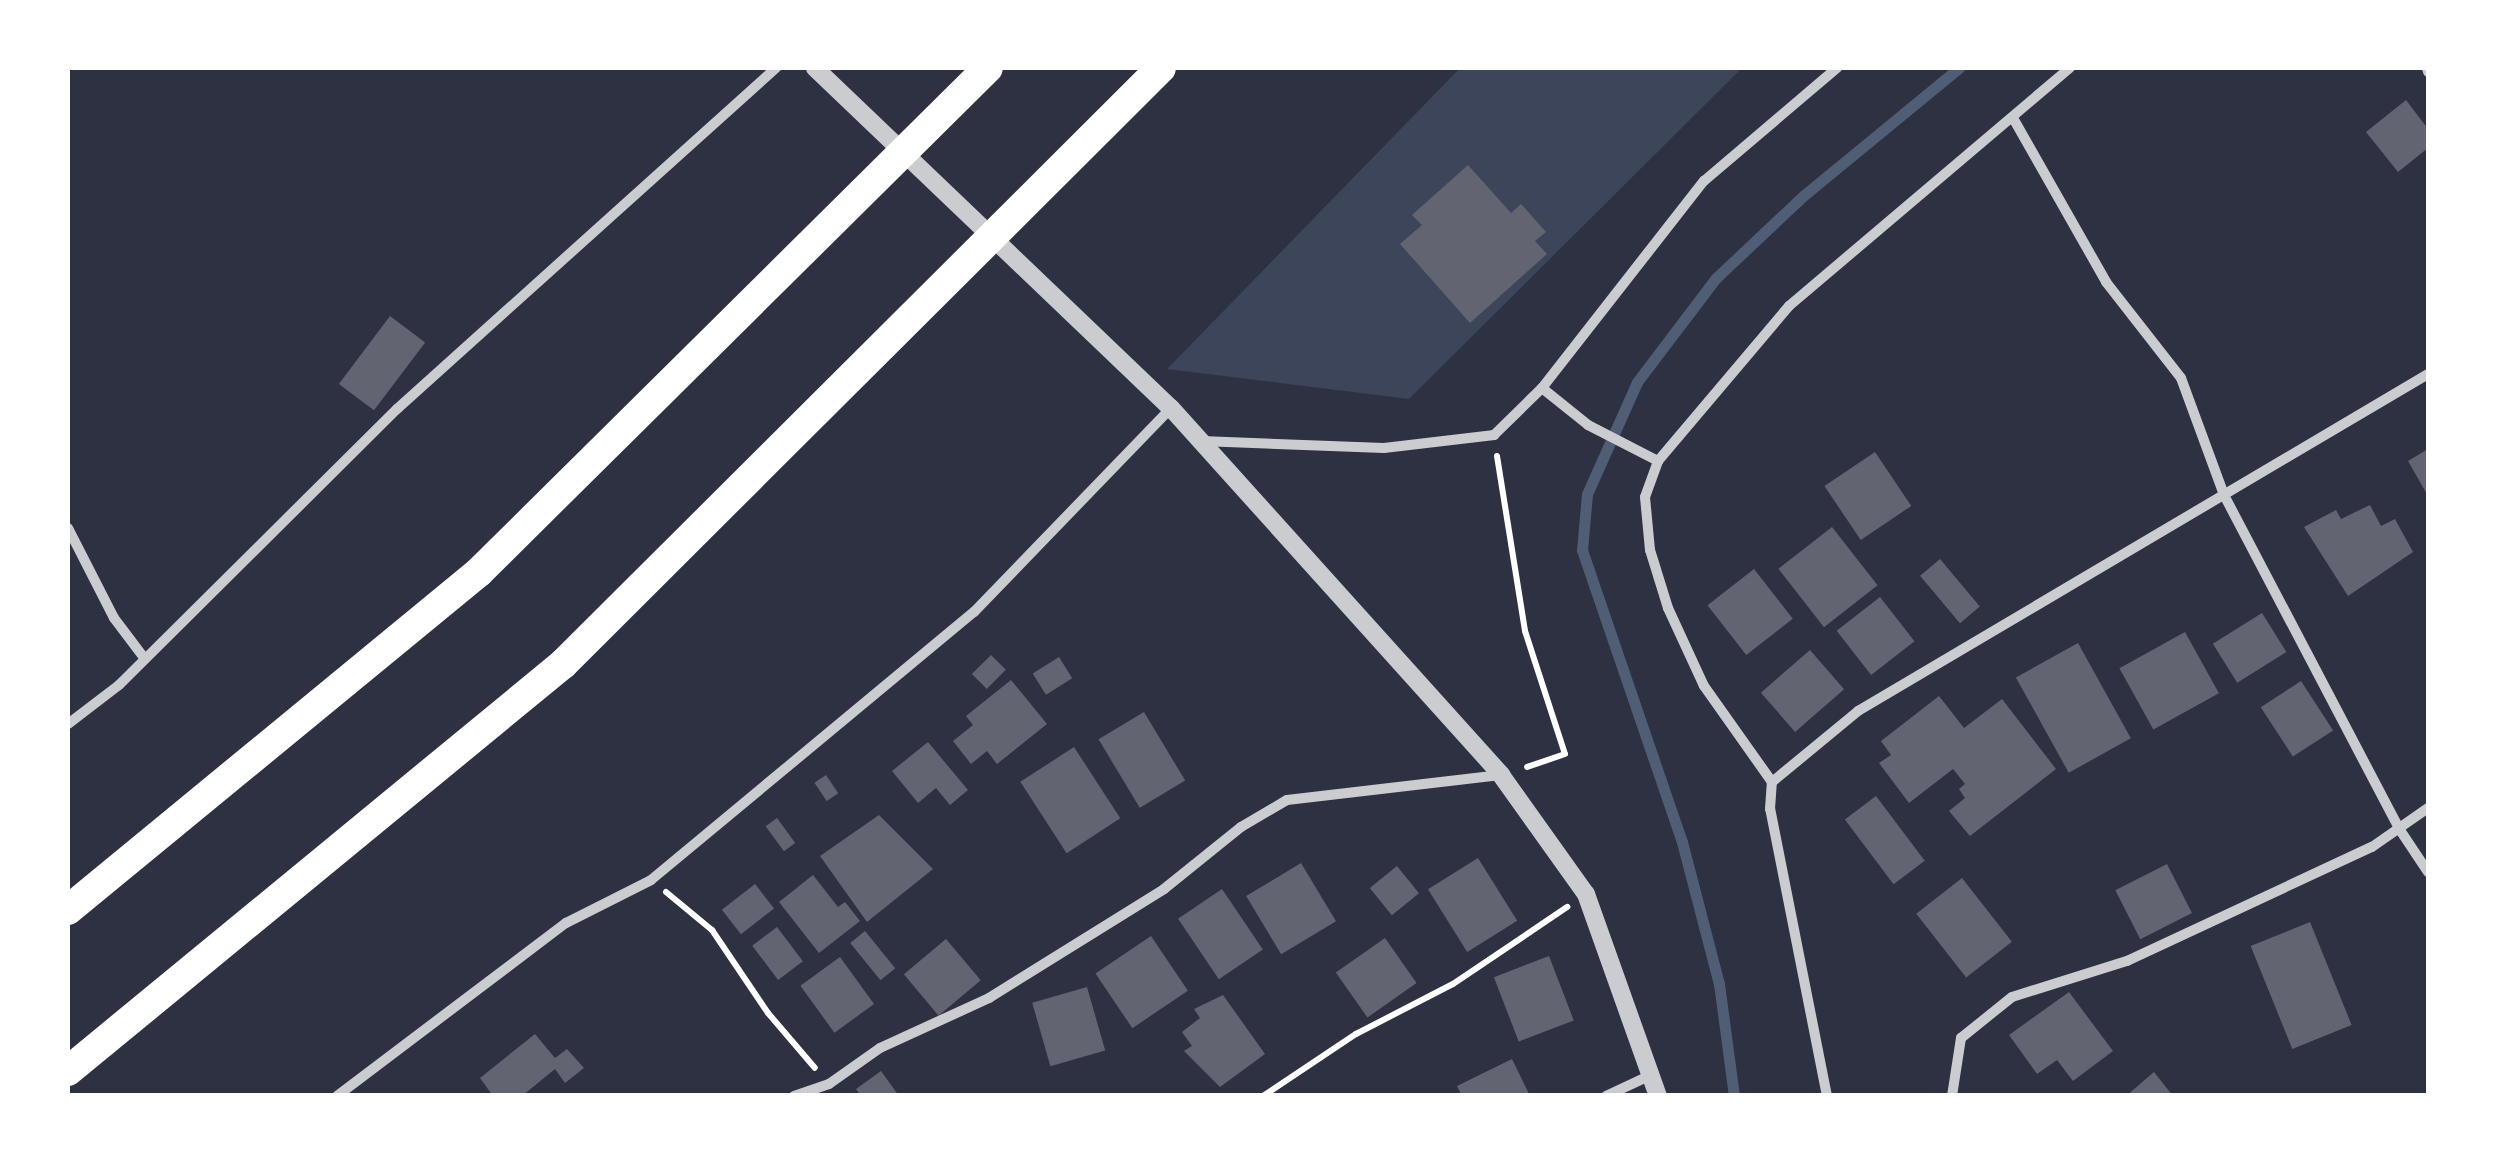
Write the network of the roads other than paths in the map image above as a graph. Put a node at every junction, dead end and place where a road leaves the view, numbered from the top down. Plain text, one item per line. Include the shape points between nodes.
1 (776, 68) edge
2 (814, 68) edge
3 (988, 68) edge
4 (1161, 68) edge
5 (1837, 68) edge
6 (2070, 68) edge
7 (2013, 118) junction
8 (2428, 374) edge
9 (1542, 388) junction
10 (1172, 408) junction
11 (1195, 440) junction
12 (1658, 460) junction
13 (2224, 495) junction
14 (68, 528) edge
15 (145, 658) junction
16 (68, 724) edge
17 (1502, 775) junction
18 (1772, 782) junction
19 (2428, 808) edge
20 (2398, 828) junction
21 (2428, 872) edge
22 (68, 910) edge
23 (68, 1072) edge
24 (1652, 1074) junction
25 (337, 1096) edge
26 (794, 1096) edge
27 (1606, 1096) edge
28 (1658, 1096) edge
29 (1828, 1096) edge
30 (1952, 1096) edge

1 - 15 street via 397,409
2 - 10 street
3 - 22 highway via 479,572
4 - 23 highway via 563,664
5 - 9 street via 1704,182
6 - 7 street
7 - 12 street via 1789,306
7 - 13 street via 2106,282 2182,378
8 - 13 street
9 - 11 street via 1494,434 1384,448
9 - 12 street via 1588,424
10 - 11 street
10 - 25 street via 974,612 651,880 566,923
11 - 17 street via 1274,518
12 - 18 street via 1645,497 1650,550 1668,608 1704,686
13 - 18 street via 1858,711
13 - 20 street
14 - 15 street via 114,618
15 - 16 street
17 - 24 street via 1586,894
17 - 26 street via 1287,800 1242,826 1164,889 1004,989 880,1048 829,1084
18 - 29 street via 1770,809
19 - 20 street
20 - 21 street
20 - 30 street via 2372,847 2127,962 2012,997 1961,1038
24 - 27 street
24 - 28 street

